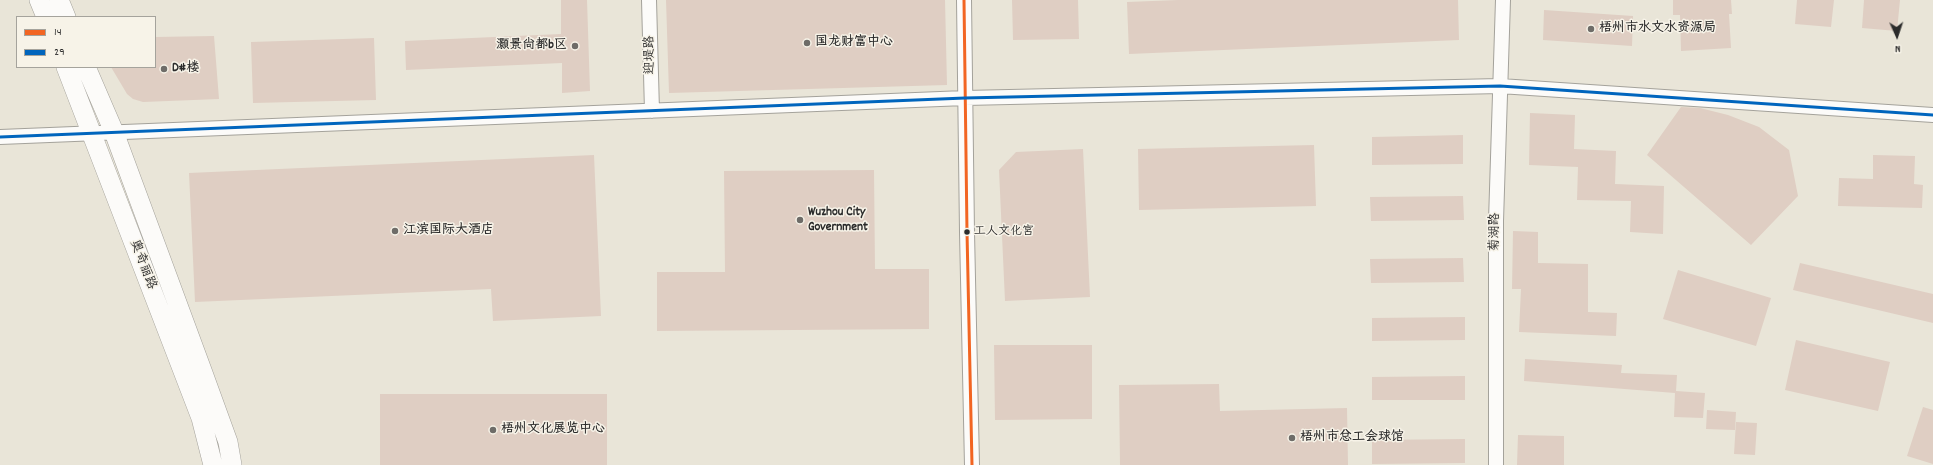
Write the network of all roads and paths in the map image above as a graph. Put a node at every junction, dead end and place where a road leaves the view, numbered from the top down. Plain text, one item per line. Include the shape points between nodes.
1 (39, 0) edge
2 (59, 0) edge
3 (649, 0) edge
4 (964, 0) edge
5 (1503, 0) edge
6 (46, 16) edge
7 (66, 16) edge
8 (66, 68) edge
9 (86, 68) edge
10 (1500, 86) junction
11 (965, 98) junction
12 (652, 111) junction
13 (1933, 115) edge
14 (92, 132) junction
15 (114, 132) junction
16 (0, 137) edge
17 (212, 465) edge
18 (232, 465) edge
19 (972, 465) edge
20 (1496, 465) edge

1 - 6 main road
2 - 7 main road
3 - 12 street, 迎堤路
4 - 11 street
5 - 10 street, 菊湖路
8 - 14 main road, 奥奇丽路
9 - 15 main road, 奥奇丽路
10 - 11 street
10 - 13 street
10 - 20 street, 菊湖路 via 1496,221
11 - 12 street
11 - 19 street
12 - 15 street
14 - 15 street
14 - 16 street
14 - 17 main road, 奥奇丽路 via 201,418
15 - 18 main road, 奥奇丽路 via 228,442

